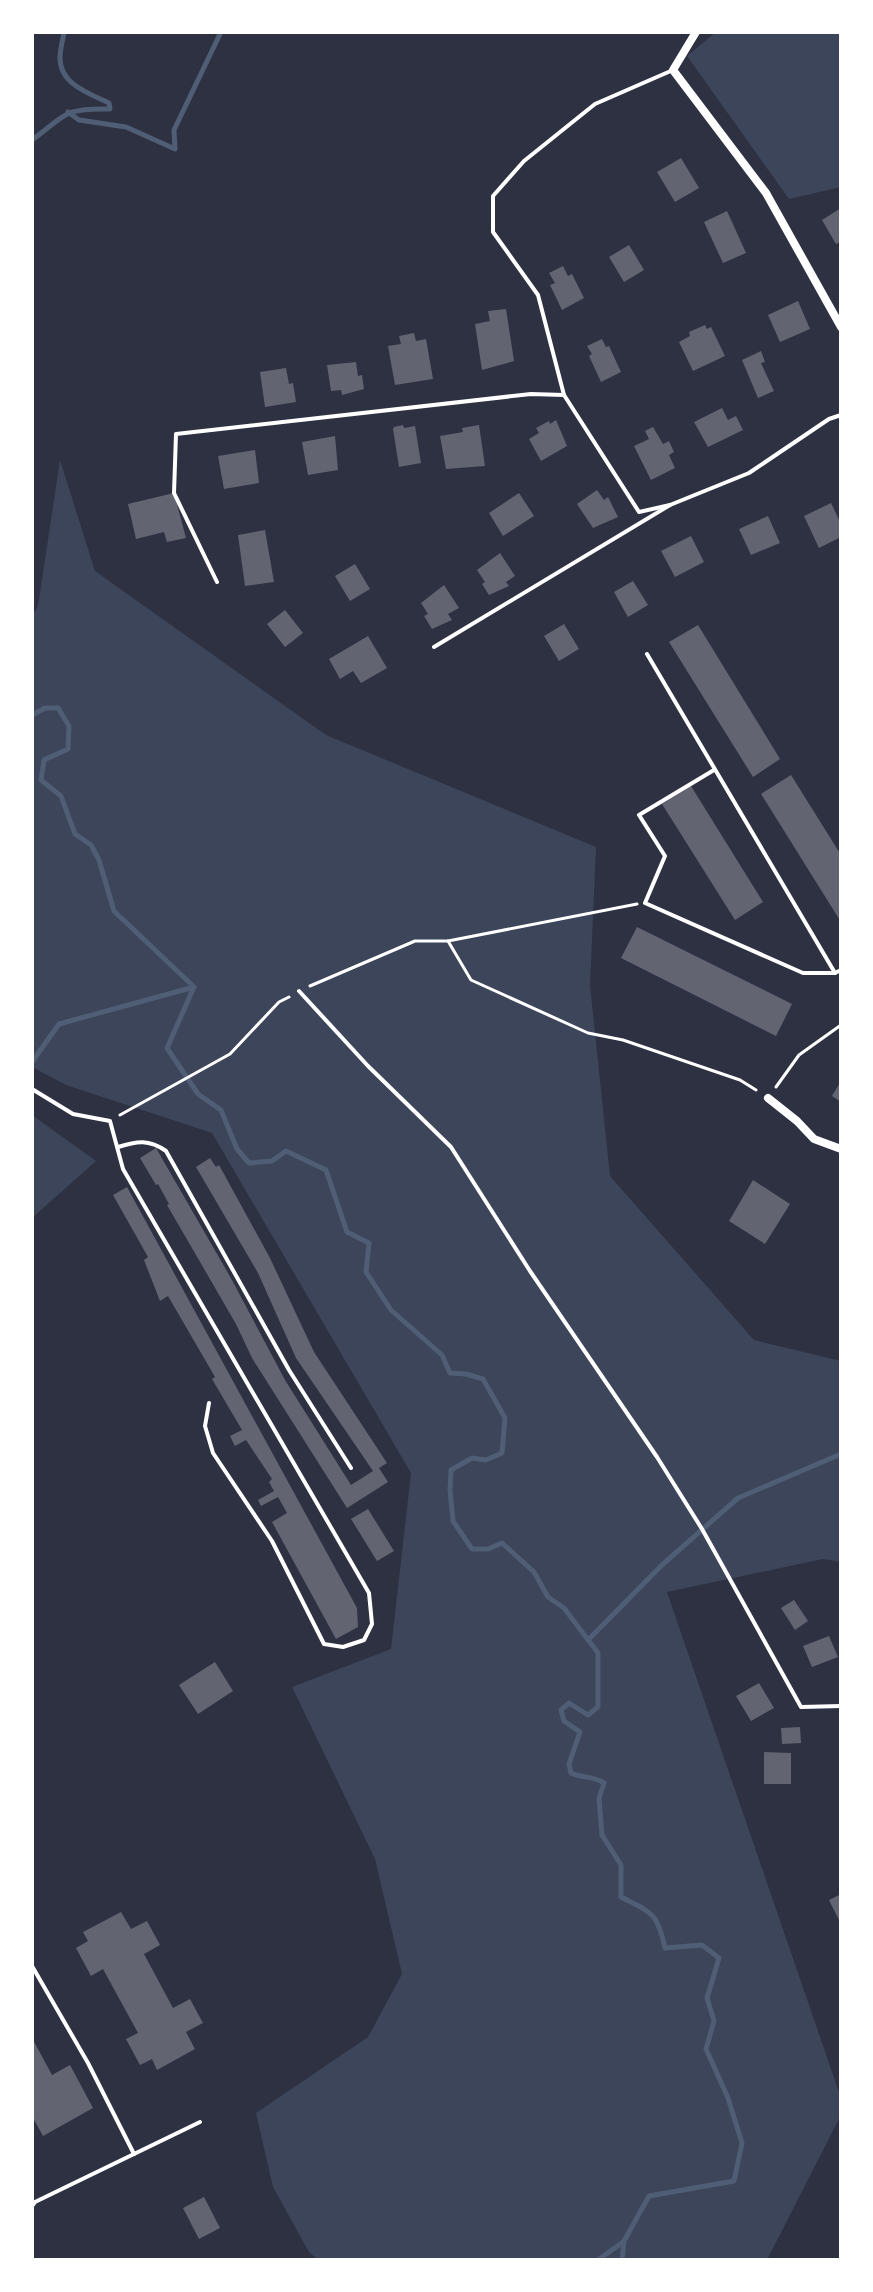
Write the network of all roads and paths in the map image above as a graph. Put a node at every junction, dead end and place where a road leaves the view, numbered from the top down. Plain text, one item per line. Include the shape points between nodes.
1 (696, 32) edge
2 (673, 70) junction
3 (841, 327) edge
4 (564, 395) junction
5 (841, 415) edge
6 (670, 505) junction
7 (217, 582) dead end
8 (434, 647) dead end
9 (647, 654) dead end
10 (714, 770) junction
11 (645, 903) junction
12 (448, 941) junction
13 (841, 970) edge
14 (835, 973) junction
15 (299, 991) junction
16 (841, 1025) edge
17 (32, 1089) edge
18 (768, 1098) junction
19 (110, 1121) junction
20 (118, 1147) junction
21 (841, 1149) edge
22 (209, 1403) dead end
23 (351, 1468) dead end
24 (841, 1706) edge
25 (32, 1966) edge
26 (200, 2122) dead end
27 (134, 2154) junction
28 (33, 2201) edge

1 - 2 street
2 - 3 street via 766,193
2 - 4 lane via 595,104 524,161 493,196 493,232 538,295
4 - 6 lane via 639,512
4 - 7 lane via 531,394 176,434 174,493
5 - 6 lane via 749,473
6 - 8 lane
9 - 10 lane
10 - 11 lane via 639,815 665,856
10 - 14 lane
11 - 12 path
11 - 14 lane via 803,973
12 - 15 path via 415,941
12 - 18 path via 471,980 588,1033 740,1080
13 - 14 lane
15 - 19 path via 279,1002 230,1054
15 - 24 lane via 451,1147 702,1529 801,1707
16 - 18 path via 799,1055
17 - 19 lane via 73,1114
18 - 21 street via 814,1139
19 - 20 lane
20 - 22 lane via 123,1169 369,1593 372,1624 364,1640 343,1647 324,1644 315,1631 272,1541 213,1453 205,1426
20 - 23 lane via 138,1141 166,1151 289,1370
25 - 27 lane
26 - 27 lane
27 - 28 lane

